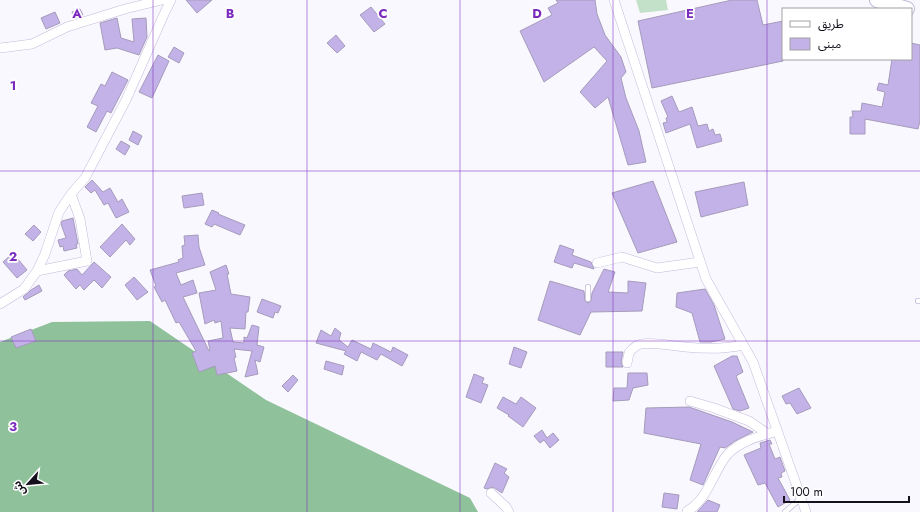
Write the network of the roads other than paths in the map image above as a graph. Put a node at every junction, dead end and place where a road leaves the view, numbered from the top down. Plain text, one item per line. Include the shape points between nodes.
1 (162, 0) edge
2 (172, 0) edge
3 (614, 0) edge
4 (877, 0) edge
5 (904, 8) edge
6 (0, 48) edge
7 (71, 194) junction
8 (700, 262) junction
9 (597, 263) dead end
10 (38, 271) junction
11 (588, 287) dead end
12 (588, 299) dead end
13 (0, 304) edge
14 (743, 345) junction
15 (627, 363) dead end
16 (690, 401) dead end
17 (777, 430) junction
18 (768, 434) junction
19 (491, 494) dead end
20 (801, 498) junction
21 (687, 511) dead end
22 (509, 512) edge
23 (785, 512) edge
24 (806, 512) edge

1 - 6 street via 125,8 67,27 32,44
2 - 7 street via 126,100 85,178
3 - 8 street
4 - 5 main road
7 - 10 street via 59,212
7 - 10 street via 80,219 87,261
8 - 9 street via 657,268 622,257
8 - 14 street via 706,279
10 - 13 street via 24,289
11 - 12 lane
14 - 15 street via 721,348 640,344 629,353
14 - 17 street via 753,362
16 - 18 street via 749,421
17 - 18 street
17 - 20 street
18 - 21 street via 751,439 727,455 699,501
19 - 22 street
20 - 23 lane
20 - 24 street

